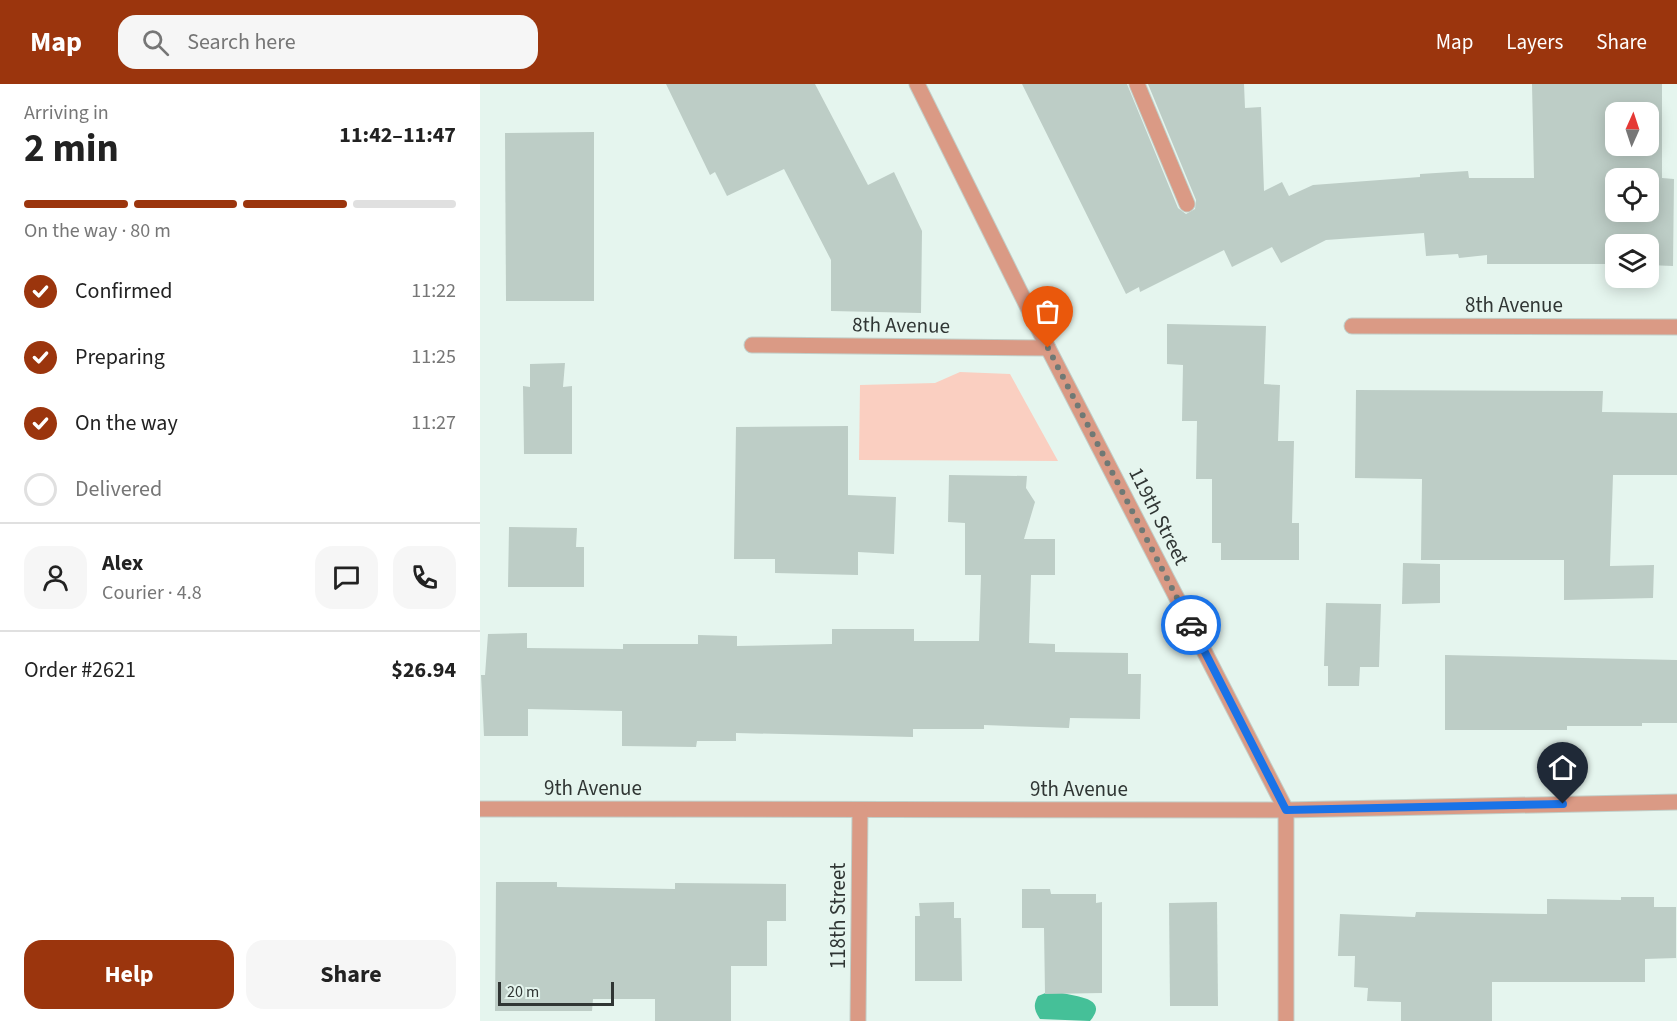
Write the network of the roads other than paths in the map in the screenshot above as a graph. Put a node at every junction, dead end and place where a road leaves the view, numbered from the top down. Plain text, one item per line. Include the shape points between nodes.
1 (917, 84) edge
2 (1137, 84) edge
3 (1187, 204) dead end
4 (1352, 326) dead end
5 (1677, 327) edge
6 (752, 345) dead end
7 (1048, 348) junction
8 (1677, 802) edge
9 (480, 809) edge
10 (1286, 810) junction
11 (860, 811) junction
12 (858, 1021) edge
13 (1286, 1021) edge

1 - 7 street, 119th Street
2 - 3 street
4 - 5 street, 8th Avenue
6 - 7 street, 8th Avenue
7 - 10 street, 119th Street
8 - 10 street, 9th Avenue
9 - 11 street, 9th Avenue
10 - 11 street, 9th Avenue
10 - 13 street, 119th Street
11 - 12 street, 118th Street

